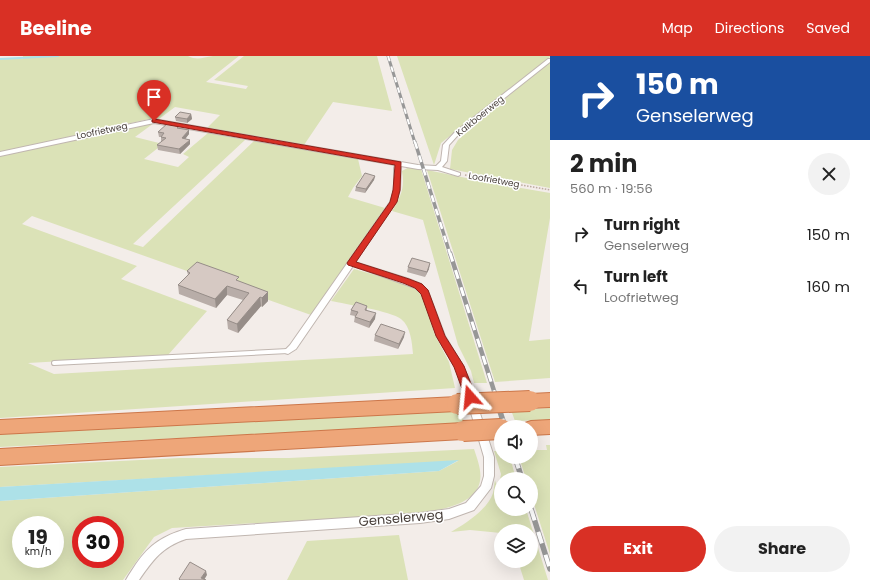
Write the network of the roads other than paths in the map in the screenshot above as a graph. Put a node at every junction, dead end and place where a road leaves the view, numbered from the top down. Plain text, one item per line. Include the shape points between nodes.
1 (550, 60) edge
2 (0, 154) edge
3 (399, 163) junction
4 (438, 168) junction
5 (458, 174) road end
6 (351, 263) junction
7 (288, 351) joint
8 (54, 363) dead end
9 (550, 400) edge
10 (0, 427) edge
11 (494, 429) edge
12 (0, 458) edge
13 (132, 580) edge

1 - 4 street, Kalkboerweg via 454,136 446,145 444,161
2 - 3 street, Loofrietweg via 154,121
3 - 4 street, Loofrietweg
3 - 6 street via 397,190 393,202
4 - 5 street, Loofrietweg
6 - 7 street
6 - 13 street, Genselerweg via 406,281 425,292 441,336 466,382 489,457 486,488 470,507 450,514 172,537 157,547
7 - 8 lane
9 - 10 highway, bridge
11 - 12 highway, bridge via 136,448

